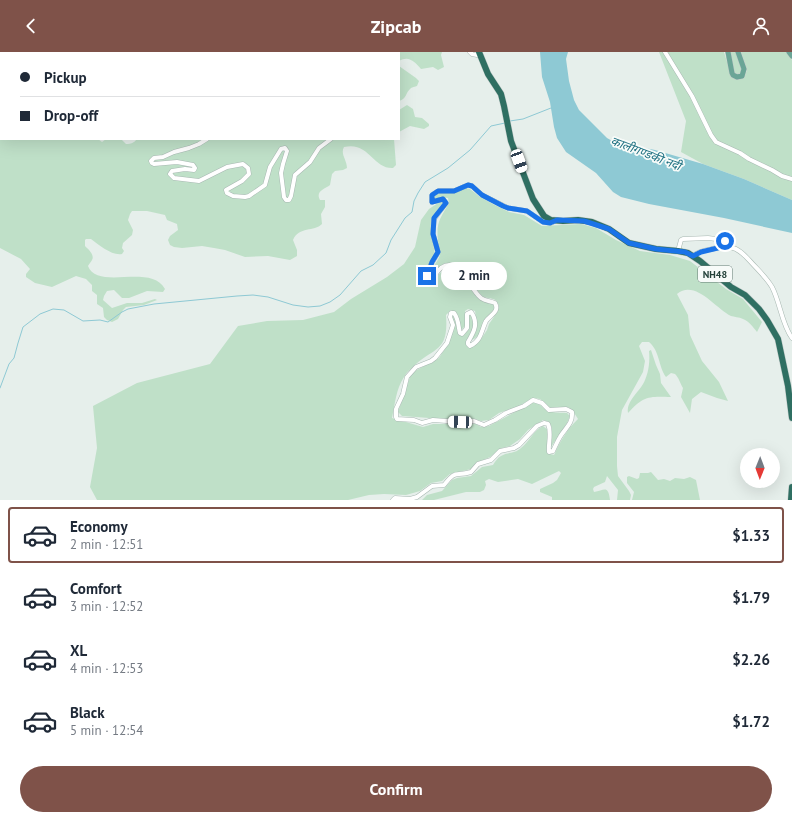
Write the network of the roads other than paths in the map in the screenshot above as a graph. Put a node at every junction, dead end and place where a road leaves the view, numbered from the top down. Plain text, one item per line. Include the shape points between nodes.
1 (470, 52) edge
2 (479, 52) edge
3 (665, 52) edge
4 (728, 52) edge
5 (738, 52) edge
6 (789, 52) edge
7 (792, 56) edge
8 (205, 140) edge
9 (329, 140) edge
10 (792, 179) edge
11 (557, 220) junction
12 (726, 246) junction
13 (678, 251) junction
14 (693, 256) junction
15 (792, 338) edge
16 (792, 418) edge
17 (792, 487) edge
18 (393, 500) edge
19 (791, 500) edge

1 - 2 street via 476,55
2 - 11 highway, NH48 via 488,74 501,94 509,133 524,177 544,216
3 - 10 street via 716,142
4 - 5 main road via 732,73 738,77 742,76 744,66
6 - 7 main road
8 - 9 street via 151,161 154,164 177,162 193,165 194,170 180,170 170,174 174,178 194,181 227,167 243,164 248,168 249,174 226,190 232,196 245,197 265,185 270,167 281,149 285,148 287,151 281,174 284,197 289,200 295,175
11 - 13 highway, NH48 via 592,222 609,229 629,243
11 - 18 street via 546,223 527,211 508,208 468,185 454,191 438,191 432,195 432,202 443,199 446,203 434,218 433,234 438,252 430,267 428,279 431,280 445,266 452,265 458,268 482,299 495,302 497,305 494,314 485,323 482,334 470,346 468,342 475,327 473,314 467,314 467,328 462,334 456,316 451,313 453,325 447,343 435,358 416,367 407,377 396,409 396,417 422,423 433,420 474,421 484,425 536,400 549,410 566,409 572,412 572,415 569,426 560,436 553,452 549,451 549,426 544,423 533,429 519,445 478,464 471,472 454,474 443,485 432,486 417,497
12 - 13 street via 724,240 718,238 683,239
12 - 14 street
12 - 15 street via 744,254 767,279
13 - 14 highway, NH48
14 - 16 highway, NH48 via 722,281 745,295 772,326 780,348
17 - 19 highway

